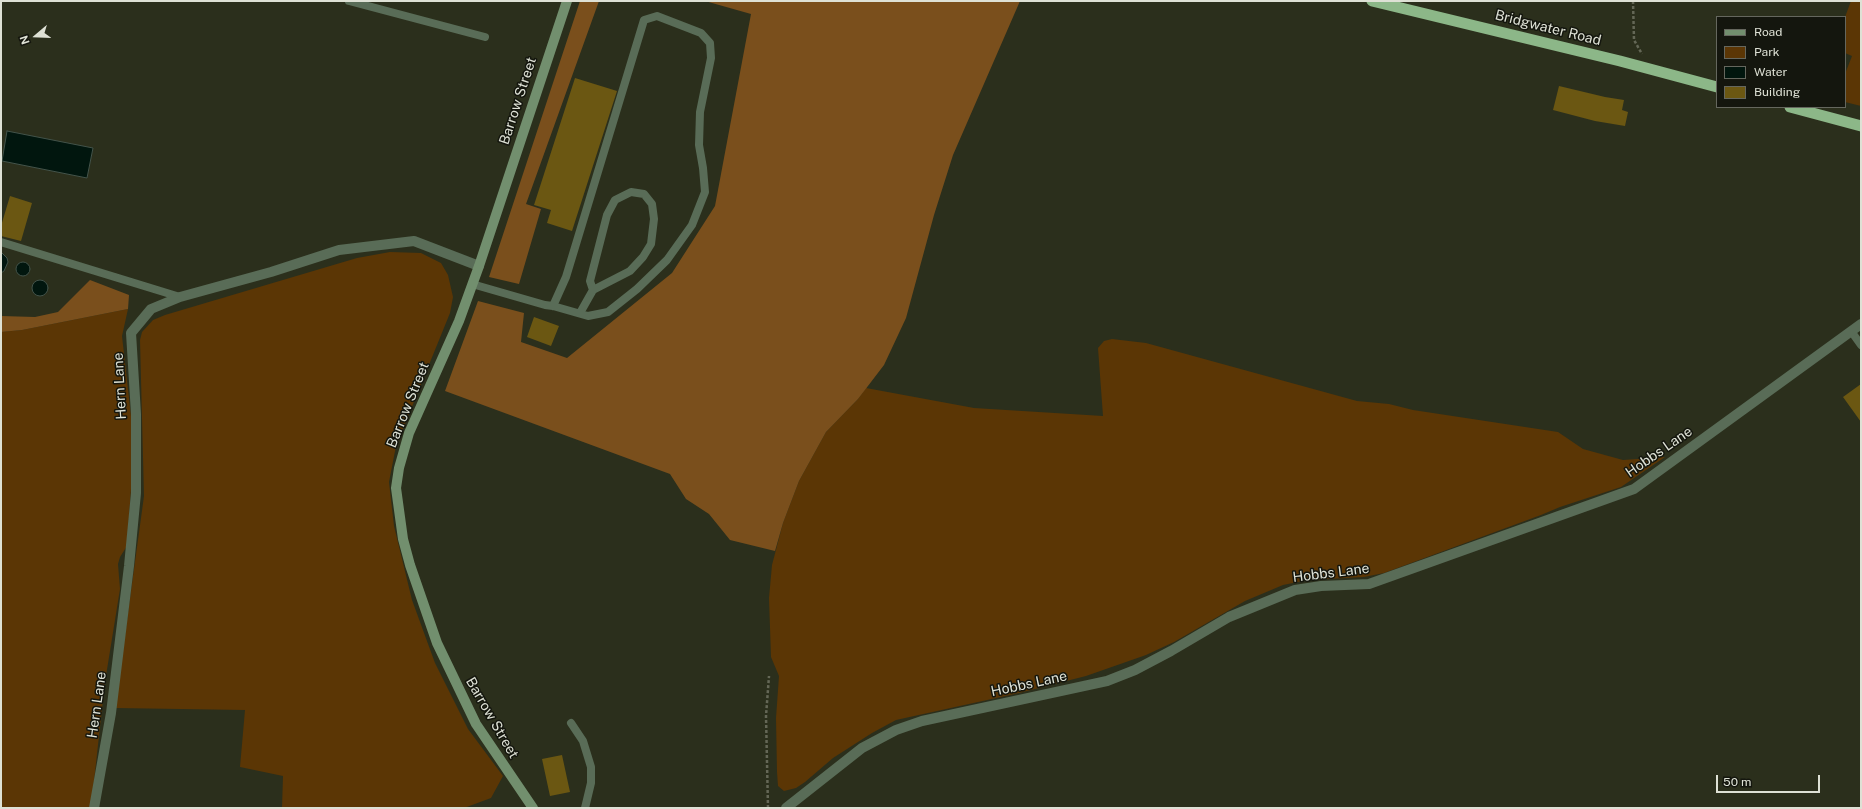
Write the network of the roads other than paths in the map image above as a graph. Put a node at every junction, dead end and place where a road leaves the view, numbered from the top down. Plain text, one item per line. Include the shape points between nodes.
1 (348, 1) edge
2 (567, 1) edge
3 (1372, 1) edge
4 (485, 37) dead end
5 (1716, 88) edge
6 (1794, 108) edge
7 (1861, 126) edge
8 (1, 242) edge
9 (479, 266) junction
10 (472, 284) junction
11 (593, 290) junction
12 (180, 296) junction
13 (553, 306) junction
14 (580, 314) junction
15 (1861, 324) edge
16 (1851, 331) junction
17 (1861, 345) edge
18 (571, 723) dead end
19 (94, 808) edge
20 (533, 808) edge
21 (585, 808) edge
22 (786, 808) edge

1 - 4 lane
2 - 9 main road, Barrow Street
3 - 5 highway, Bridgwater Road
6 - 7 highway
8 - 12 lane
9 - 10 main road, Barrow Street
9 - 12 street, Hern Lane via 414,241 382,243 339,250 271,272
10 - 13 lane
10 - 20 main road, Barrow Street via 459,321 410,433 399,468 396,488 398,510 403,539 418,592 442,655 479,729
11 - 11 lane via 630,271 651,244 654,219 652,204 644,194 631,192 615,200 607,215 590,281
11 - 14 lane
12 - 19 street, Hern Lane via 151,309 131,333 136,414 136,493 111,713
13 - 14 lane
13 - 14 lane via 566,277 644,20 657,16 701,33 710,43 711,58 700,112 699,145 705,192 692,225 667,260 608,312 588,316
15 - 16 street, Hobbs Lane
16 - 17 lane
16 - 22 street, Hobbs Lane via 1634,488 1369,584 1295,590 1229,617 1135,670 1107,681 922,720 862,748
18 - 21 lane via 583,741 591,767 591,783

